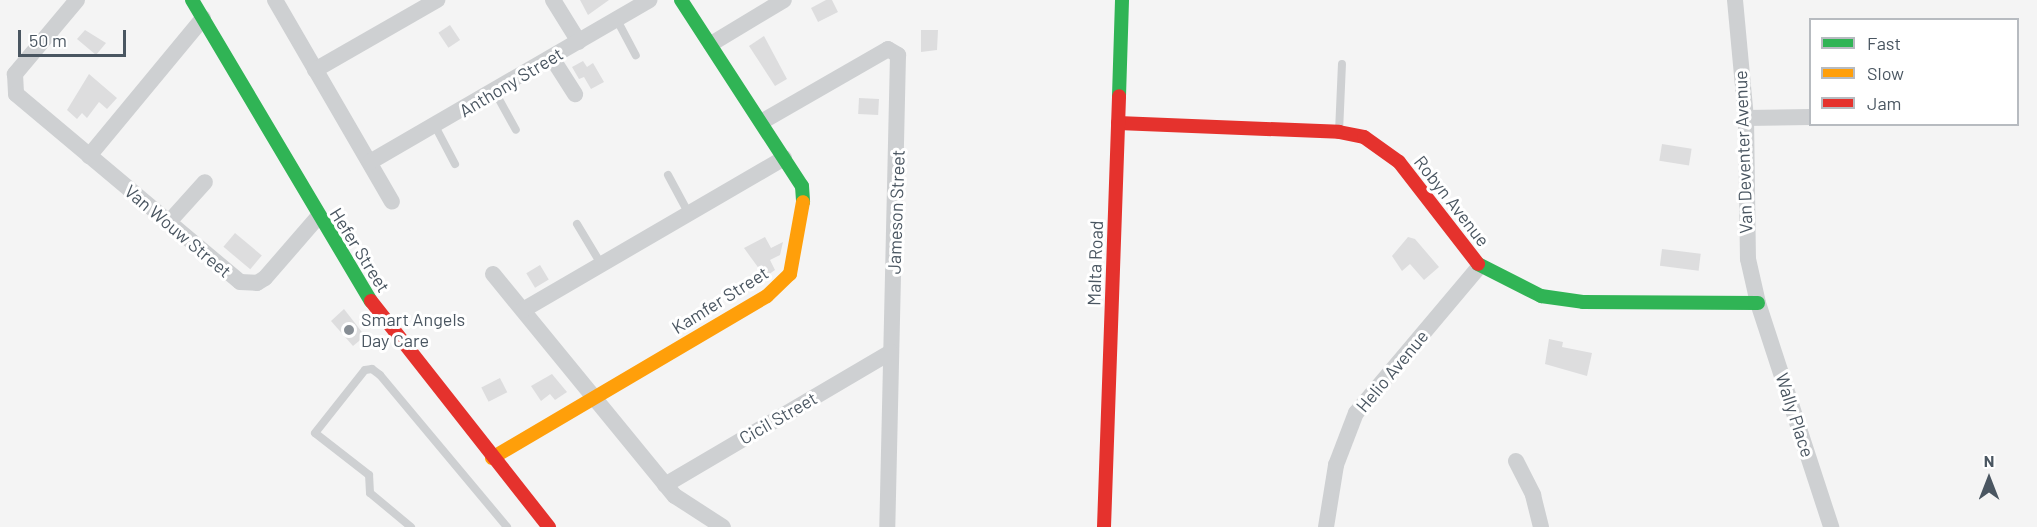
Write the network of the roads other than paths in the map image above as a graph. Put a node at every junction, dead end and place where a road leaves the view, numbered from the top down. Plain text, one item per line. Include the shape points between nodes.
1 (77, 0) edge
2 (192, 0) edge
3 (275, 0) edge
4 (437, 0) edge
5 (553, 0) edge
6 (650, 0) edge
7 (681, 0) edge
8 (784, 0) edge
9 (1122, 0) edge
10 (1735, 0) edge
11 (203, 18) junction
12 (617, 20) junction
13 (579, 42) junction
14 (711, 44) junction
15 (636, 54) dead end
16 (552, 58) junction
17 (1342, 64) dead end
18 (315, 70) junction
19 (495, 92) junction
20 (575, 94) dead end
21 (1809, 117) edge
22 (1746, 118) junction
23 (763, 121) junction
24 (1118, 123) junction
25 (435, 126) junction
26 (516, 130) dead end
27 (1339, 132) junction
28 (89, 156) junction
29 (784, 158) junction
30 (370, 162) junction
31 (455, 164) dead end
32 (668, 175) dead end
33 (205, 182) dead end
34 (392, 202) dead end
35 (689, 214) junction
36 (318, 217) junction
37 (168, 223) junction
38 (577, 224) dead end
39 (601, 264) junction
40 (1480, 266) junction
41 (493, 274) dead end
42 (1758, 303) junction
43 (523, 310) junction
44 (891, 352) junction
45 (593, 397) junction
46 (492, 458) junction
47 (1516, 461) dead end
48 (665, 485) junction
49 (411, 527) edge
50 (507, 527) edge
51 (549, 527) edge
52 (723, 527) edge
53 (887, 527) edge
54 (1104, 527) edge
55 (1326, 527) edge
56 (1541, 527) edge
57 (1831, 527) edge

1 - 28 street, Van Wouw Street via 15,74 13,84 16,94
2 - 11 street, Hefer Street
3 - 18 street
4 - 18 street
5 - 13 street
6 - 12 street, Anthony Street
7 - 14 street, Kamfer Street
8 - 14 street
9 - 24 street, Malta Road
10 - 22 street, Van Deventer Avenue
11 - 28 street
11 - 36 street, Hefer Street
12 - 13 street, Anthony Street
12 - 15 lane
13 - 16 street, Anthony Street
14 - 23 street, Kamfer Street
16 - 19 street, Anthony Street
16 - 20 street
17 - 27 lane
18 - 30 street
19 - 25 street, Anthony Street
19 - 26 lane
21 - 22 street
22 - 42 street, Van Deventer Avenue via 1746,237
23 - 29 street, Kamfer Street
23 - 44 street, Jameson Street via 888,49 897,53 900,69
24 - 27 street, Robyn Avenue
24 - 54 street, Malta Road
25 - 30 street, Anthony Street
25 - 31 lane
27 - 40 street, Robyn Avenue via 1364,137 1389,152
28 - 37 street, Van Wouw Street
29 - 35 street
29 - 45 street, Kamfer Street via 805,198 787,279 767,296
30 - 34 street
32 - 35 lane
33 - 37 street
35 - 39 street
36 - 37 street, Van Wouw Street via 265,278 250,284 233,279
36 - 46 street, Hefer Street via 378,312
38 - 39 lane
39 - 43 street
40 - 42 street, Robyn Avenue via 1556,300
40 - 55 street, Helio Avenue via 1356,413 1336,465
41 - 43 street
42 - 57 street, Wally Place
43 - 45 street
44 - 48 street, Cicil Street
44 - 53 street, Jameson Street
45 - 46 street, Kamfer Street
45 - 48 street
46 - 51 street, Hefer Street
47 - 56 street via 1533,495
48 - 52 street via 684,504
49 - 50 lane via 370,493 369,475 315,433 365,370 372,369 380,375

